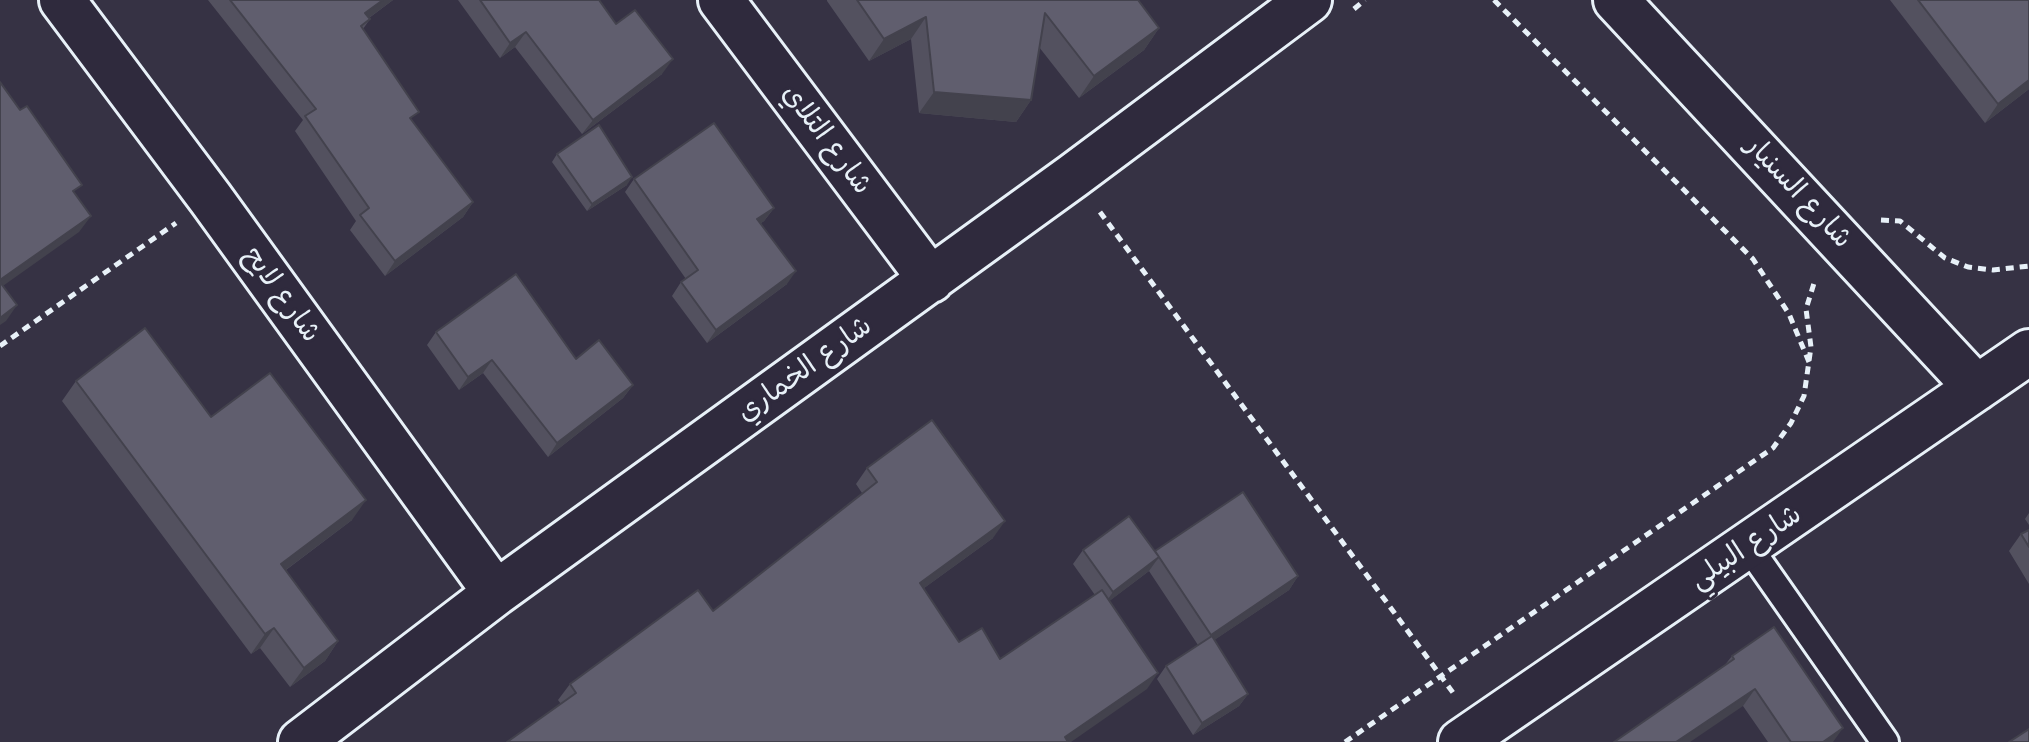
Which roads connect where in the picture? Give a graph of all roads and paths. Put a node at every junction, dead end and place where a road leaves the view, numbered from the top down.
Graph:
1 (62, 0) edge
2 (721, 0) edge
3 (1309, 0) edge
4 (1494, 0) edge
5 (1616, 0) edge
6 (1073, 176) junction
7 (211, 199) junction
8 (1848, 246) junction
9 (2029, 266) edge
10 (931, 280) junction
11 (0, 346) edge
12 (2029, 352) edge
13 (1810, 367) junction
14 (1977, 388) junction
15 (1748, 546) junction
16 (496, 593) junction
17 (1441, 675) junction
18 (1470, 736) edge
19 (301, 742) edge
20 (1345, 742) edge
21 (1885, 742) edge

1 - 7 street, شارع لايح
2 - 10 street, شارع التلاي
3 - 6 street, شارع الخماري
4 - 13 path
5 - 8 street, شارع السنيار
6 - 10 street, شارع الخماري
6 - 17 path
7 - 11 path
7 - 16 street, شارع لايح
8 - 9 path
8 - 13 path
8 - 14 street, شارع السنيار
10 - 16 street, شارع الخماري
12 - 14 street, شارع البيلي
13 - 17 path
14 - 15 street, شارع البيلي
15 - 18 street, شارع البيلي
15 - 21 lane
16 - 19 street, شارع الخماري
17 - 18 path
17 - 20 path

